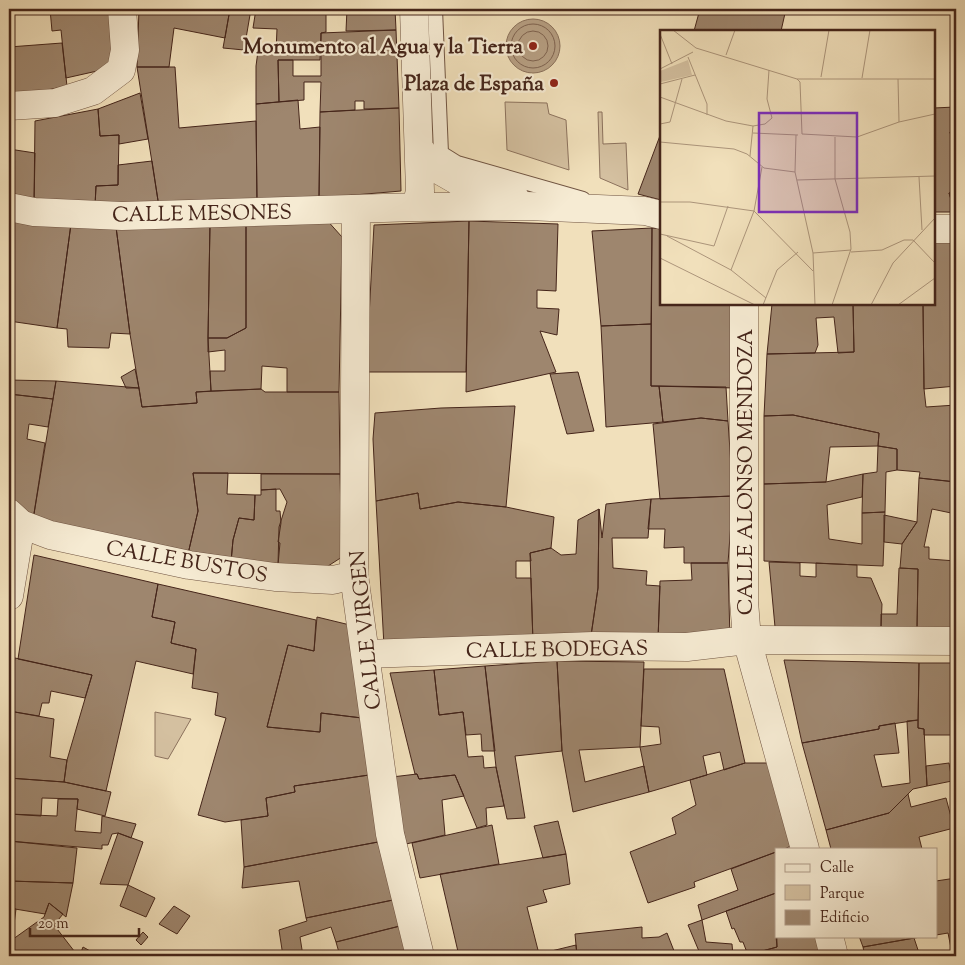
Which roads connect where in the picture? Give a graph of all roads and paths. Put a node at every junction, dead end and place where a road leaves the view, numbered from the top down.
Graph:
1 (122, 9) edge
2 (414, 9) edge
3 (436, 9) edge
4 (9, 106) edge
5 (420, 148) junction
6 (9, 207) edge
7 (406, 207) junction
8 (543, 207) junction
9 (356, 209) junction
10 (641, 212) edge
11 (935, 229) edge
12 (956, 229) edge
13 (744, 305) edge
14 (15, 518) edge
15 (354, 575) junction
16 (9, 596) edge
17 (747, 640) junction
18 (956, 641) edge
19 (366, 654) junction
20 (804, 848) edge
21 (830, 938) edge
22 (420, 956) edge
23 (834, 956) edge

1 - 4 street
2 - 5 street
3 - 10 lane
5 - 7 street
5 - 8 street
6 - 9 street, CALLE MESONES
7 - 8 street
7 - 9 street, CALLE MESONES
8 - 10 street
9 - 15 street, CALLE VIRGEN
11 - 12 street
13 - 17 street, CALLE ALONSO MENDOZA
14 - 15 street, CALLE BUSTOS
14 - 16 street
15 - 19 street, CALLE VIRGEN
17 - 18 street, CALLE BODEGAS
17 - 19 street, CALLE BODEGAS
17 - 20 street, CALLE ALONSO MENDOZA
19 - 22 street, CALLE VIRGEN
21 - 23 street

